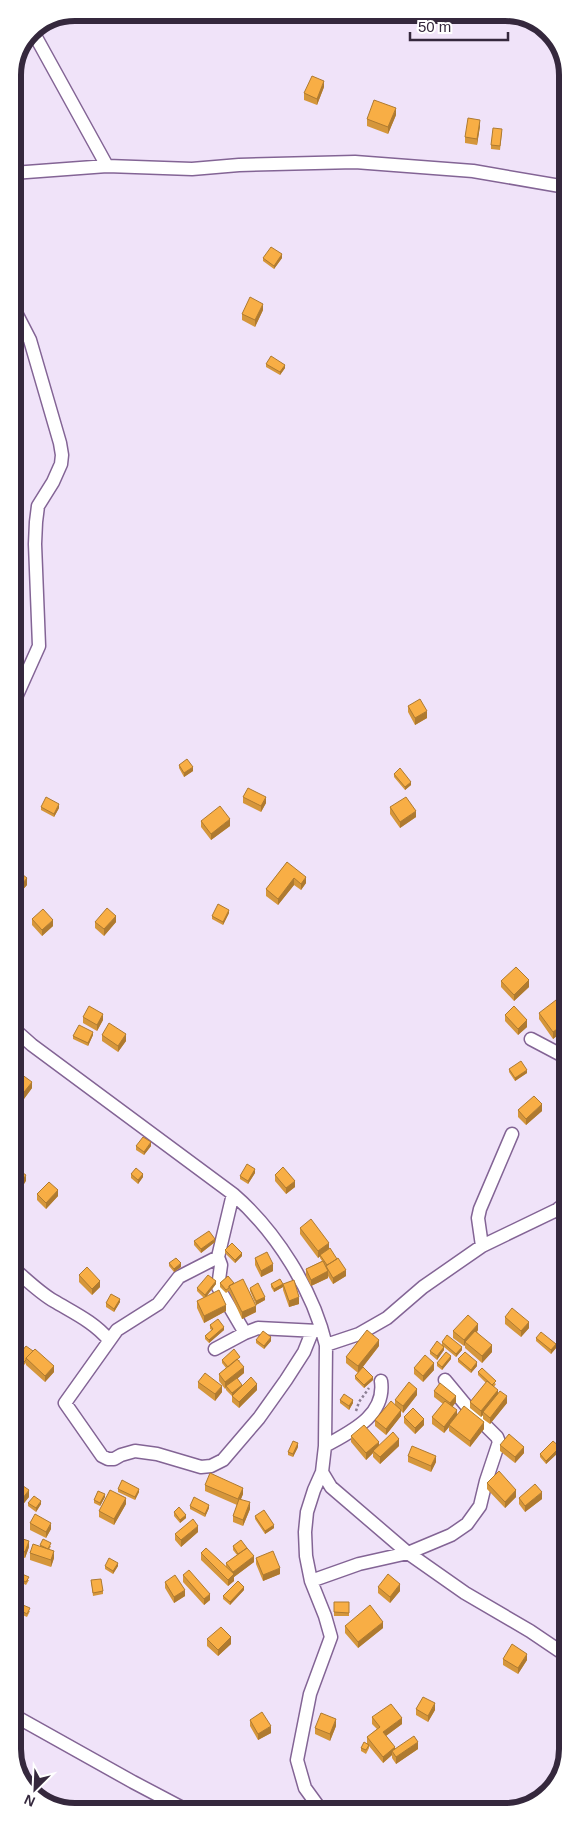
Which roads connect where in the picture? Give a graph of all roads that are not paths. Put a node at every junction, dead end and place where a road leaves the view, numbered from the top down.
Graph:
1 (36, 38) edge
2 (107, 166) junction
3 (21, 172) edge
4 (559, 185) edge
5 (21, 323) edge
6 (21, 687) edge
7 (21, 1034) edge
8 (531, 1039) dead end
9 (559, 1053) edge
10 (512, 1134) dead end
11 (233, 1194) junction
12 (559, 1209) edge
13 (482, 1246) junction
14 (218, 1257) junction
15 (21, 1275) edge
16 (317, 1331) junction
17 (245, 1333) junction
18 (109, 1340) junction
19 (326, 1345) junction
20 (215, 1349) dead end
21 (445, 1380) dead end
22 (381, 1381) dead end
23 (325, 1446) junction
24 (322, 1472) junction
25 (408, 1553) junction
26 (311, 1581) junction
27 (559, 1651) edge
28 (21, 1720) edge
29 (173, 1803) edge
30 (316, 1803) edge

1 - 2 street
2 - 3 street
2 - 4 street
5 - 6 street
7 - 11 street
8 - 9 street
10 - 13 street
11 - 14 street
11 - 16 street
12 - 13 street
13 - 19 street
14 - 17 street
14 - 18 street
15 - 18 street
16 - 17 street
16 - 18 street
16 - 19 street
17 - 20 street
19 - 23 street
21 - 25 street
22 - 23 street
23 - 24 street
24 - 25 street
24 - 26 street
25 - 26 street
25 - 27 street
26 - 30 street
28 - 29 street

